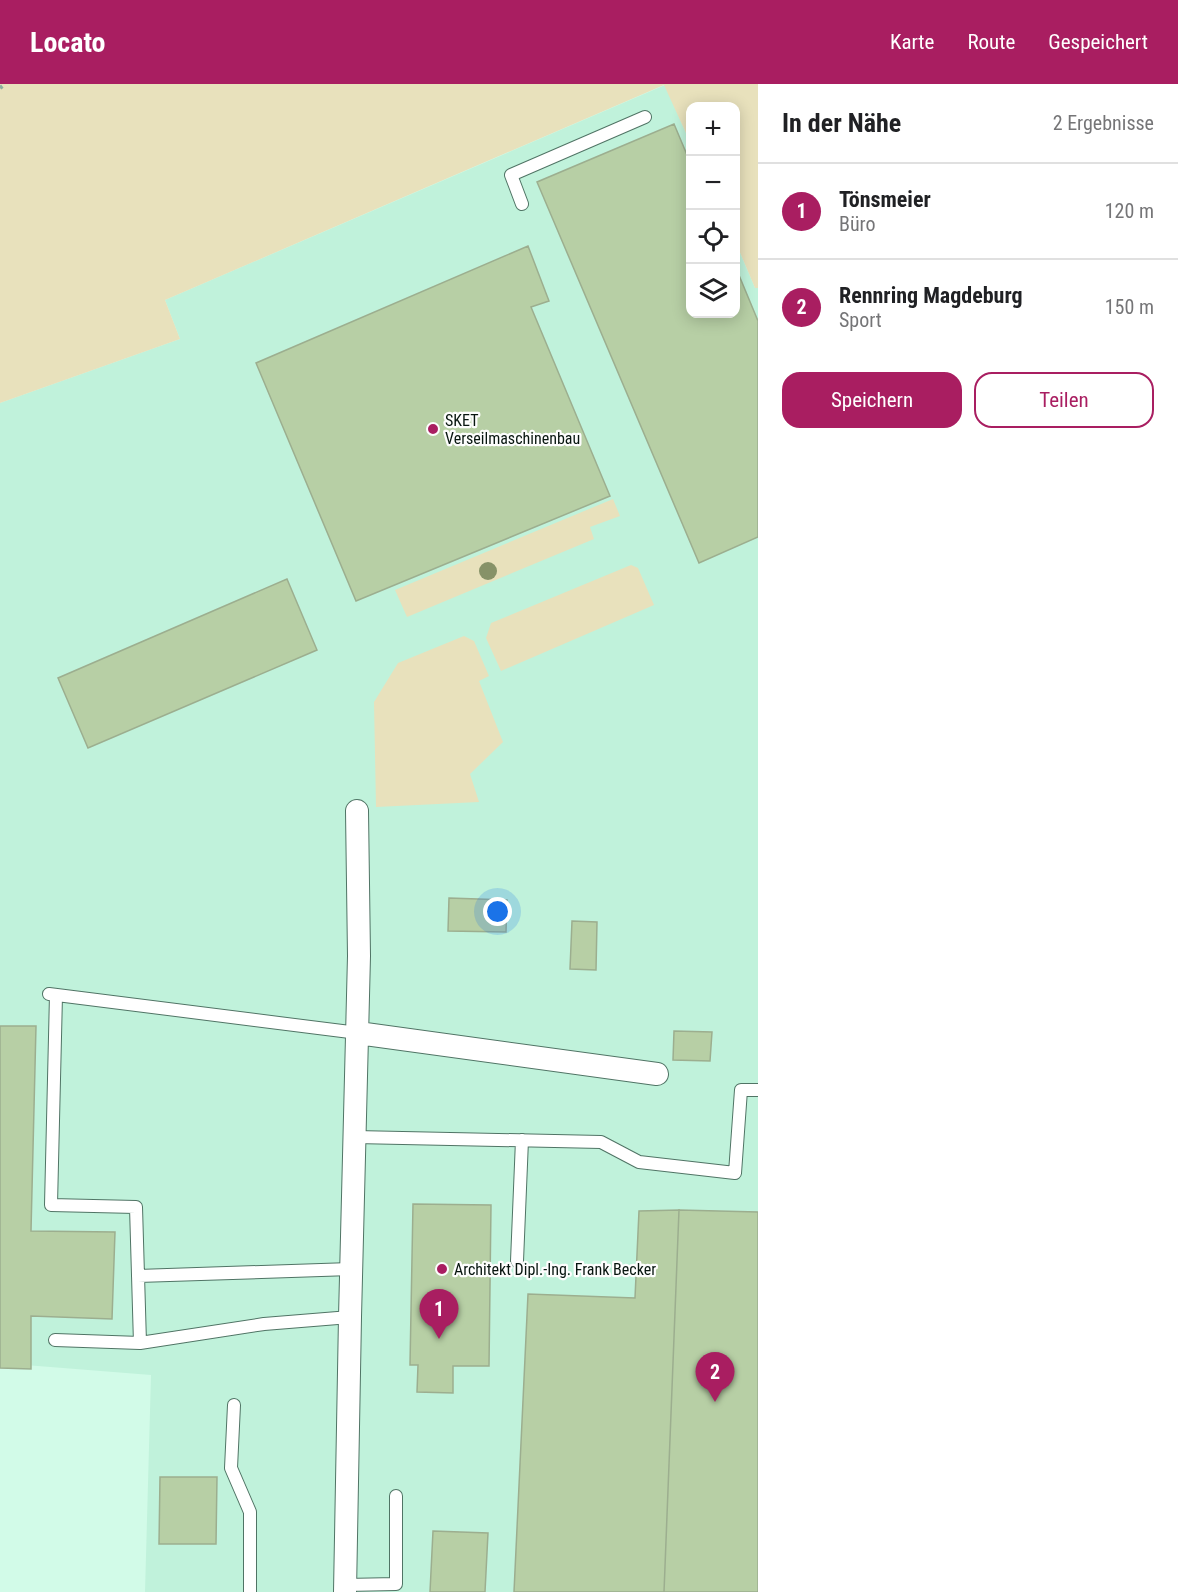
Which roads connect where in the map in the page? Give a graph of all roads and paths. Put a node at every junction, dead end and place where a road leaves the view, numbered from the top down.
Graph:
1 (5, 84) edge
2 (0, 88) edge
3 (645, 117) dead end
4 (522, 204) dead end
5 (357, 811) dead end
6 (358, 1033) junction
7 (657, 1074) dead end
8 (758, 1090) edge
9 (355, 1137) junction
10 (522, 1140) junction
11 (517, 1261) dead end
12 (351, 1269) junction
13 (138, 1276) junction
14 (350, 1317) junction
15 (55, 1340) dead end
16 (140, 1343) junction
17 (234, 1405) dead end
18 (396, 1496) dead end
19 (345, 1588) edge
20 (250, 1592) edge

1 - 2 path
3 - 4 lane
5 - 6 street
6 - 7 street
6 - 9 street
6 - 13 lane
8 - 10 lane
9 - 10 lane
9 - 12 street
10 - 11 lane
12 - 13 lane
12 - 14 street
13 - 16 lane
14 - 16 lane
14 - 19 street
15 - 16 lane
17 - 20 lane
18 - 19 lane

